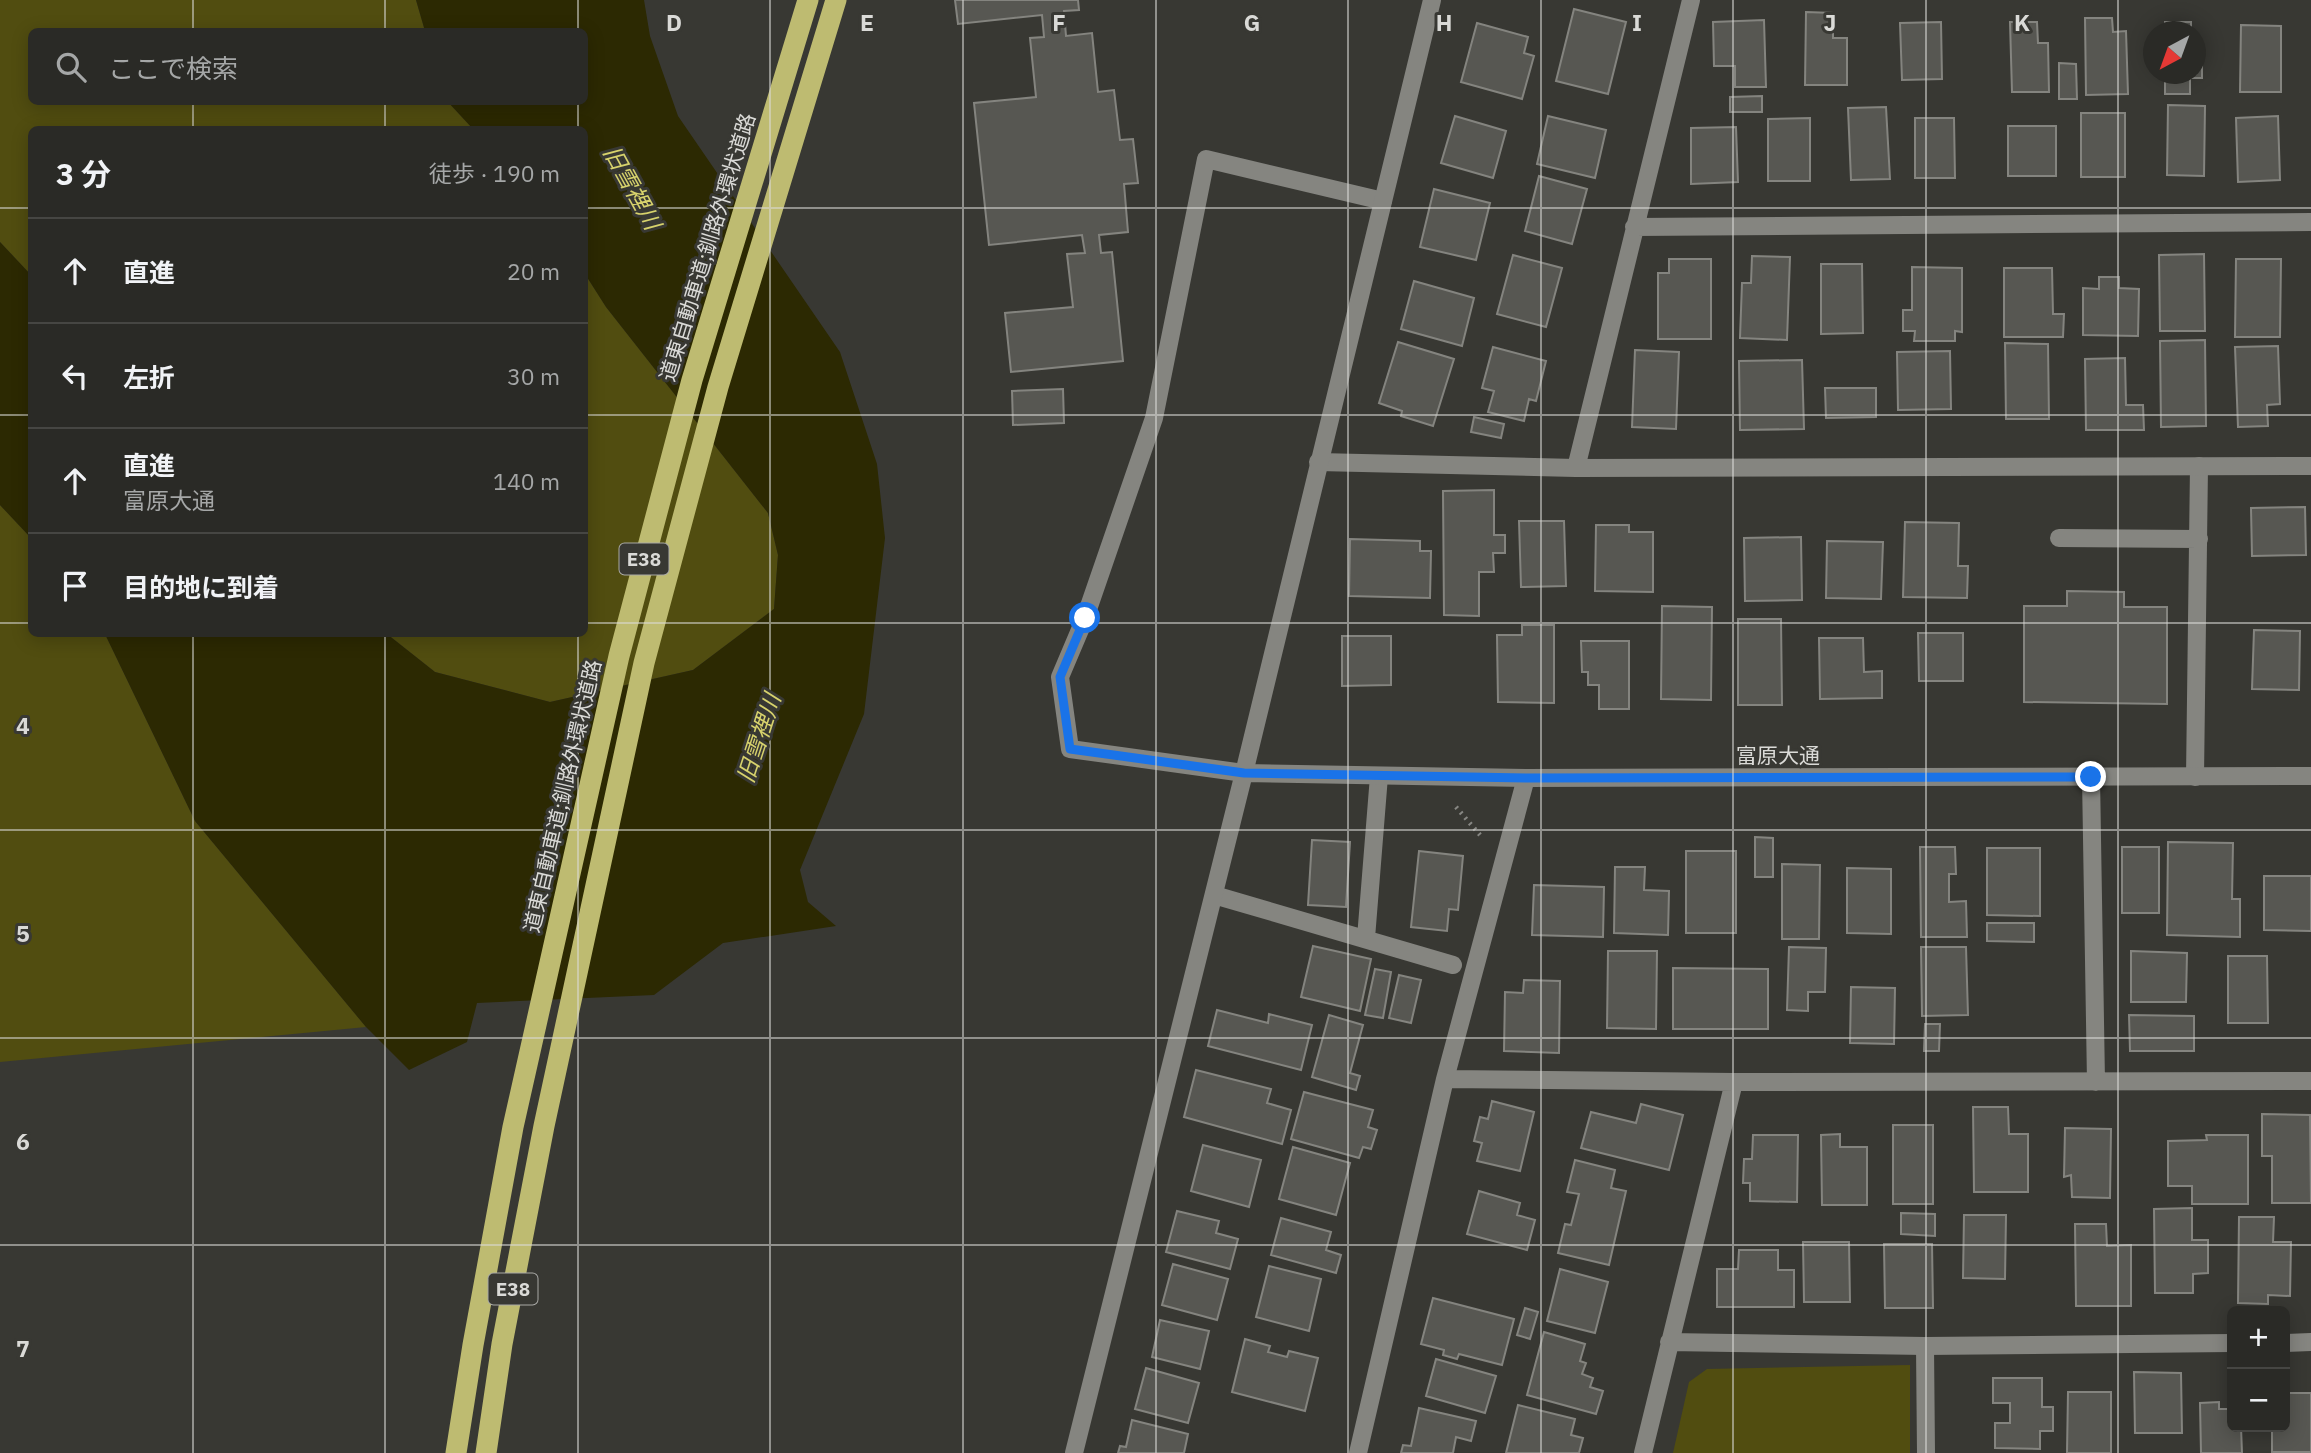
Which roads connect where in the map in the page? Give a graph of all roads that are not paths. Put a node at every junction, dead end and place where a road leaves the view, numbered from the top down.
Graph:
1 (808, 0) edge
2 (836, 0) edge
3 (1432, 0) edge
4 (1691, 0) edge
5 (1383, 201) junction
6 (2311, 222) edge
7 (1634, 228) junction
8 (1318, 462) junction
9 (2199, 466) junction
10 (2311, 466) edge
11 (1576, 468) junction
12 (2059, 538) dead end
13 (2199, 540) junction
14 (1244, 773) junction
15 (1379, 776) junction
16 (2311, 776) edge
17 (2091, 777) junction
18 (2195, 777) junction
19 (1526, 778) junction
20 (1214, 895) junction
21 (1366, 938) junction
22 (1453, 965) dead end
23 (1445, 1079) junction
24 (2311, 1081) edge
25 (1734, 1082) junction
26 (2096, 1082) junction
27 (1670, 1342) junction
28 (2311, 1342) edge
29 (2227, 1343) edge
30 (2290, 1343) edge
31 (1925, 1346) junction
32 (456, 1453) edge
33 (486, 1453) edge
34 (1074, 1453) edge
35 (1358, 1453) edge
36 (1643, 1453) edge
37 (1926, 1453) edge

1 - 32 highway, 道東自動車道;釧路外環状道路 / E38
2 - 33 highway, E38
3 - 5 street
4 - 7 street
5 - 8 street
5 - 14 street, 富原大通
6 - 7 street
7 - 11 street
8 - 11 street
8 - 14 street
9 - 10 street
9 - 11 street
9 - 13 street
12 - 13 street
13 - 18 street
14 - 15 street, 富原大通
14 - 20 street
15 - 19 street, 富原大通
15 - 21 street
16 - 18 street, 富原大通
17 - 18 street, 富原大通
17 - 19 street, 富原大通
17 - 26 street
19 - 23 street
20 - 21 street
20 - 34 street
21 - 22 street
23 - 25 street
23 - 35 street
24 - 26 street
25 - 26 street
25 - 27 street
27 - 31 street
27 - 36 street
28 - 30 street
29 - 31 street
31 - 37 street

